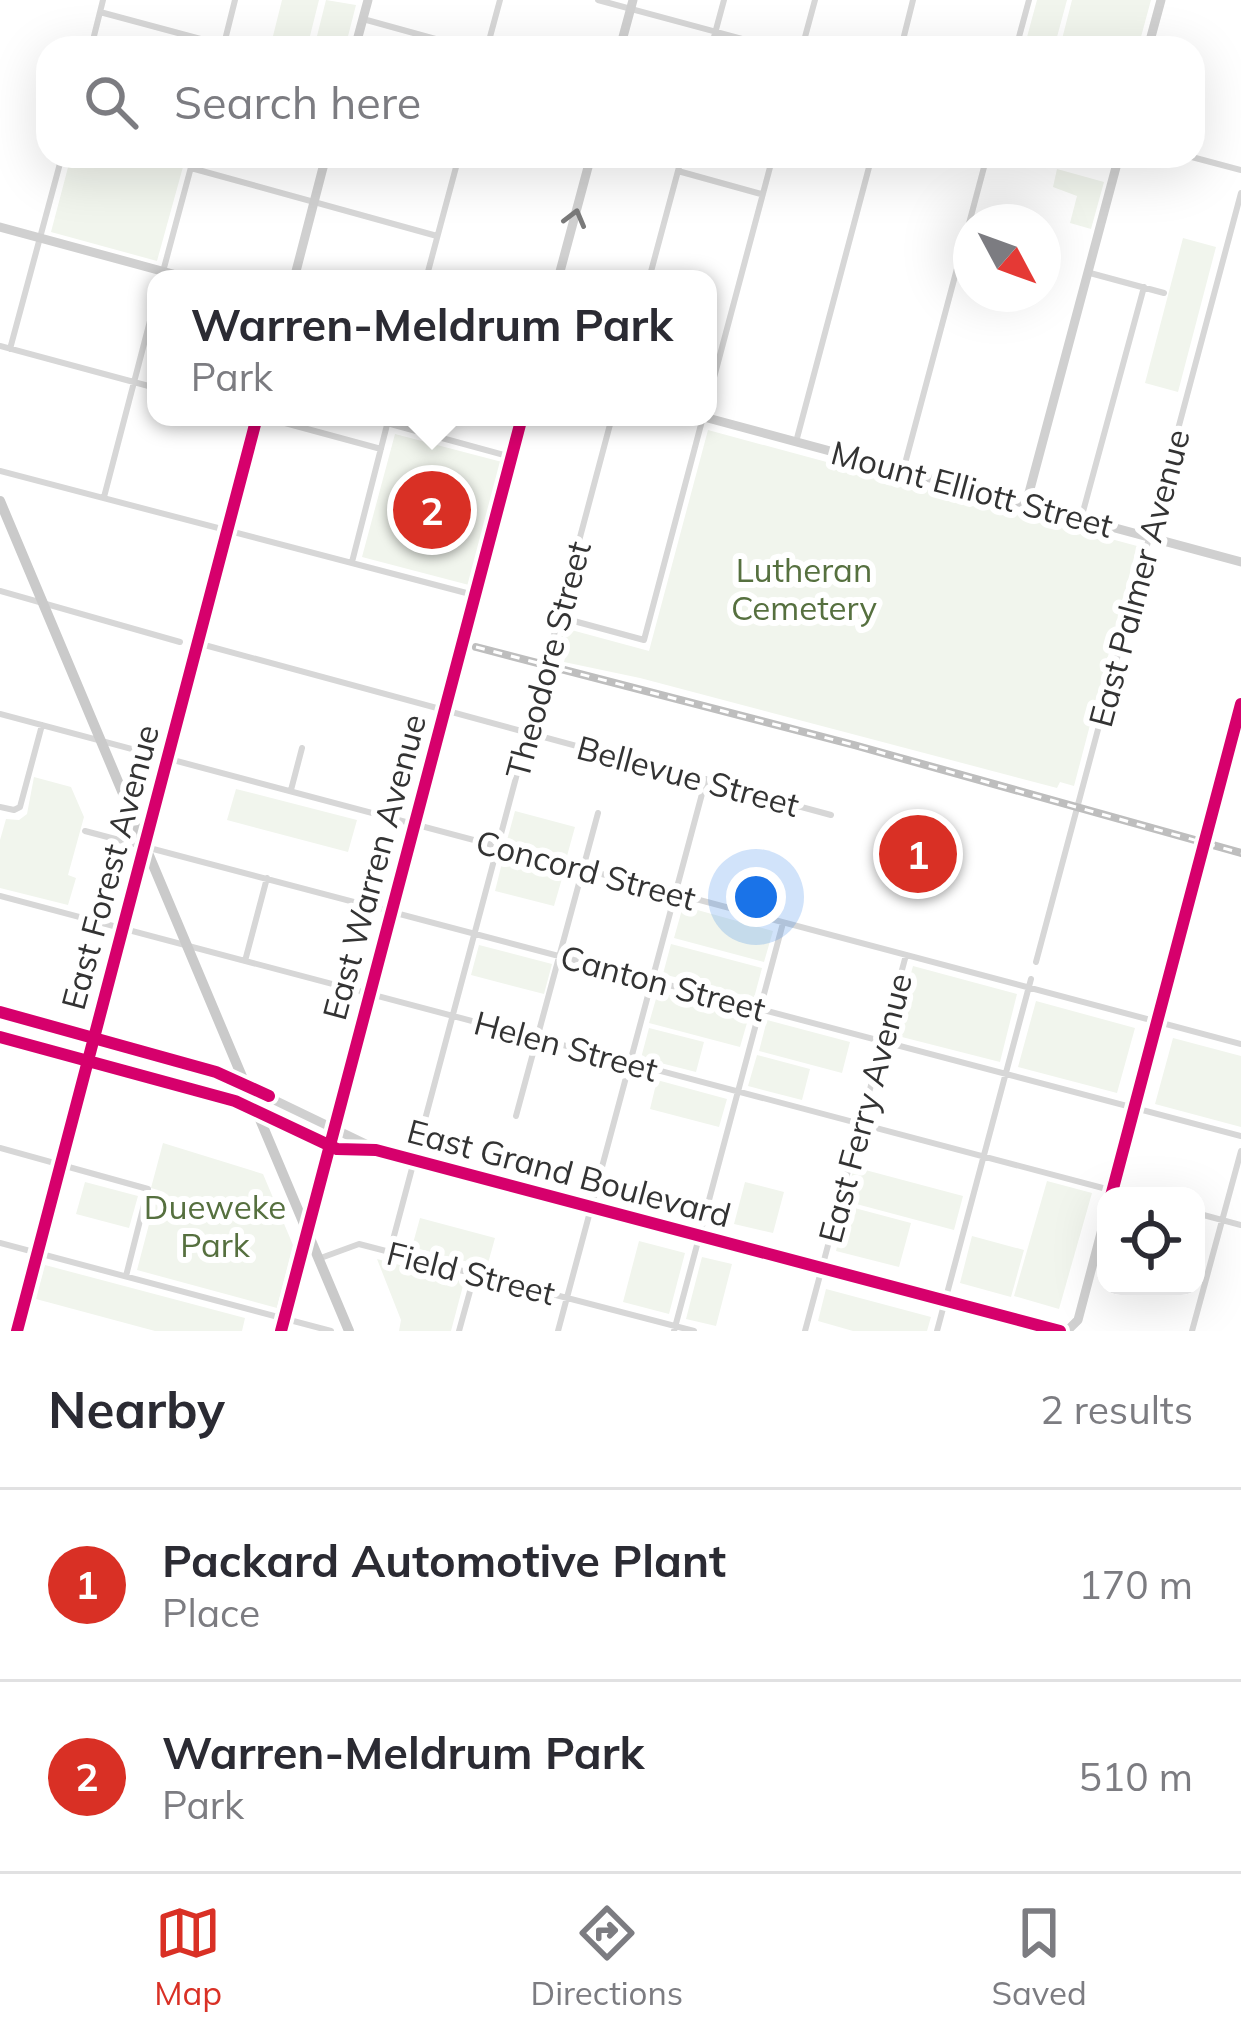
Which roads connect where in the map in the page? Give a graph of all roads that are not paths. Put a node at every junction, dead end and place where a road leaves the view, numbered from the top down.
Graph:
1 (103, 0) edge
2 (236, 0) edge
3 (368, 0) edge
4 (500, 0) edge
5 (598, 0) edge
6 (724, 0) edge
7 (814, 0) edge
8 (914, 0) edge
9 (1029, 0) edge
10 (1161, 0) edge
11 (631, 5) edge
12 (100, 12) junction
13 (363, 19) junction
14 (716, 32) junction
15 (94, 36) edge
16 (184, 36) edge
17 (226, 36) edge
18 (358, 36) edge
19 (425, 36) edge
20 (494, 36) edge
21 (623, 36) edge
22 (715, 36) edge
23 (731, 36) edge
24 (805, 36) edge
25 (904, 36) edge
26 (1019, 36) edge
27 (1151, 36) edge
28 (1205, 160) edge
29 (59, 168) edge
30 (191, 168) joint
31 (323, 168) edge
32 (456, 168) edge
33 (588, 168) edge
34 (679, 168) edge
35 (770, 168) edge
36 (869, 168) edge
37 (984, 168) edge
38 (1116, 168) edge
39 (1241, 170) edge
40 (678, 171) junction
41 (763, 194) junction
42 (1241, 194) edge
43 (314, 202) junction
44 (0, 227) edge
45 (437, 236) junction
46 (40, 238) junction
47 (147, 270) edge
48 (163, 270) edge
49 (296, 270) edge
50 (428, 270) edge
51 (560, 270) edge
52 (651, 270) edge
53 (1086, 272) junction
54 (1144, 287) junction
55 (1164, 293) dead end
56 (147, 332) edge
57 (0, 346) edge
58 (10, 349) junction
59 (717, 366) edge
60 (134, 382) junction
61 (147, 386) edge
62 (717, 421) edge
63 (257, 426) edge
64 (294, 426) edge
65 (387, 426) edge
66 (408, 426) edge
67 (520, 426) edge
68 (610, 426) edge
69 (702, 426) edge
70 (796, 442) junction
71 (381, 449) junction
72 (511, 457) junction
73 (0, 471) edge
74 (903, 471) junction
75 (104, 496) junction
76 (0, 501) edge
77 (1026, 504) junction
78 (1081, 519) junction
79 (227, 530) junction
80 (1150, 537) junction
81 (352, 562) junction
82 (1241, 562) edge
83 (0, 591) edge
84 (474, 595) junction
85 (43, 603) junction
86 (559, 617) junction
87 (180, 641) dead end
88 (197, 643) junction
89 (1241, 704) edge
90 (444, 710) junction
91 (0, 714) edge
92 (42, 725) junction
93 (529, 732) junction
94 (101, 740) junction
95 (302, 748) dead end
96 (167, 758) junction
97 (706, 779) junction
98 (290, 791) junction
99 (0, 807) edge
100 (598, 813) dead end
101 (832, 815) dead end
102 (413, 825) junction
103 (86, 831) dead end
104 (144, 845) junction
105 (498, 847) junction
106 (583, 869) junction
107 (267, 878) junction
108 (676, 893) junction
109 (0, 896) edge
110 (391, 910) junction
111 (784, 922) junction
112 (122, 928) junction
113 (476, 933) junction
114 (188, 946) junction
115 (906, 955) junction
116 (561, 956) junction
117 (245, 961) junction
118 (1036, 962) dead end
119 (653, 980) junction
120 (1030, 983) junction
121 (368, 994) junction
122 (760, 1009) junction
123 (0, 1012) edge
124 (453, 1016) junction
125 (1157, 1023) junction
126 (59, 1028) junction
127 (0, 1037) edge
128 (93, 1037) junction
129 (538, 1038) junction
130 (884, 1040) junction
131 (1241, 1044) edge
132 (51, 1051) junction
133 (176, 1059) junction
134 (88, 1060) junction
135 (630, 1063) junction
136 (217, 1072) junction
137 (1006, 1073) junction
138 (166, 1081) junction
139 (245, 1084) junction
140 (739, 1091) junction
141 (207, 1093) junction
142 (1134, 1107) junction
143 (256, 1112) junction
144 (310, 1114) junction
145 (516, 1116) dead end
146 (861, 1124) junction
147 (333, 1125) junction
148 (302, 1134) junction
149 (1241, 1136) edge
150 (329, 1145) junction
151 (0, 1148) edge
152 (376, 1150) junction
153 (1241, 1151) edge
154 (984, 1156) junction
155 (414, 1160) junction
156 (61, 1164) junction
157 (1114, 1187) edge
158 (1097, 1189) edge
159 (591, 1206) junction
160 (1205, 1215) edge
161 (1222, 1220) junction
162 (1241, 1225) edge
163 (306, 1228) junction
164 (699, 1235) junction
165 (0, 1243) edge
166 (1097, 1248) edge
167 (390, 1251) junction
168 (37, 1253) junction
169 (318, 1258) junction
170 (822, 1267) junction
171 (475, 1274) junction
172 (126, 1276) junction
173 (567, 1298) junction
174 (945, 1300) junction
175 (284, 1318) junction
176 (674, 1329) edge
177 (16, 1331) edge
178 (281, 1331) edge
179 (331, 1331) edge
180 (349, 1331) edge
181 (459, 1331) edge
182 (558, 1331) edge
183 (694, 1331) edge
184 (806, 1331) edge
185 (937, 1331) edge
186 (1067, 1331) edge
187 (1192, 1331) edge

1 - 12 street
2 - 17 street
3 - 13 main road
4 - 20 street
5 - 11 street
6 - 14 street
7 - 24 street
8 - 25 street
9 - 26 street
10 - 27 main road
11 - 14 street
11 - 21 main road
12 - 15 street
12 - 16 street
13 - 18 main road
13 - 19 street
14 - 22 street
14 - 23 street
28 - 39 street
29 - 46 street
30 - 43 street
30 - 48 street
31 - 43 main road
32 - 45 street
51 -> 33 main road
34 - 40 street
35 - 41 street
36 - 70 street
37 - 74 street
38 - 53 main road
40 - 41 street
40 - 52 street
41 - 59 street
42 - 80 street, East Palmer Avenue
43 - 45 street
43 - 49 main road
44 - 46 main road
45 - 50 street
46 - 47 main road
46 - 58 street
53 - 54 street
53 - 77 main road
54 - 55 street
54 - 78 street
56 - 60 street
57 - 58 street
58 - 60 street
60 - 61 street
60 - 75 street
62 - 70 main road, Mount Elliott Street
63 - 79 main road, East Forest Avenue
64 - 71 street
65 - 71 street
66 - 72 street
67 - 72 main road, East Warren Avenue
68 - 86 street, Theodore Street
69 - 86 street
70 - 74 main road, Mount Elliott Street
71 - 81 street
72 - 84 main road, East Warren Avenue
73 - 75 street
74 - 77 main road, Mount Elliott Street
75 - 79 street
76 - 85 main road
77 - 78 main road, Mount Elliott Street
78 - 80 main road, Mount Elliott Street
79 - 81 street
79 - 88 main road, East Forest Avenue
80 - 82 main road, Mount Elliott Street
80 - 118 street, East Palmer Avenue
81 - 84 street
83 - 85 street
84 - 90 main road, East Warren Avenue
85 - 87 street
85 - 94 main road
86 - 93 street, Theodore Street
88 - 90 street, Bellevue Street
88 - 96 main road, East Forest Avenue
89 - 125 main road
90 - 93 street, Bellevue Street
90 - 102 main road, East Warren Avenue
91 - 92 street, Concord Street
92 - 94 street, Concord Street
92 - 99 street
93 - 97 street, Bellevue Street
93 - 105 street, Theodore Street
94 - 96 street, Concord Street
94 - 104 main road
95 - 98 street
96 - 98 street, Concord Street
96 - 104 main road, East Forest Avenue
97 - 101 street, Bellevue Street
97 - 108 street
98 - 102 street, Concord Street
100 - 106 street
102 - 105 street, Concord Street
102 - 110 main road, East Warren Avenue
103 - 104 street, Canton Street
104 - 107 street, Canton Street
104 - 112 main road, East Forest Avenue
104 - 114 main road
105 - 106 street, Concord Street
105 - 113 street, Theodore Street
106 - 108 street, Concord Street
106 - 116 street
107 - 110 street, Canton Street
107 - 117 street
108 - 111 street, Concord Street
108 - 119 street
109 - 112 street, Helen Street
110 - 113 street, Canton Street
110 - 121 main road, East Warren Avenue
111 - 115 street, Concord Street
111 - 122 street
112 - 114 street, Helen Street
112 - 128 main road, East Forest Avenue
113 - 116 street, Canton Street
113 - 124 street, Theodore Street
114 - 117 street, Helen Street
114 - 139 main road
115 - 120 street, Concord Street
115 - 130 street, East Ferry Avenue
116 - 119 street, Canton Street
116 - 129 street
117 - 121 street, Helen Street
119 - 122 street, Canton Street
119 - 135 street
120 - 125 street, Concord Street
120 - 137 street
121 - 124 street, Helen Street
121 - 147 main road, East Warren Avenue
122 - 130 street, Canton Street
122 - 140 street
123 - 126 main road, East Grand Boulevard
124 - 129 street, Helen Street
124 - 155 street, Theodore Street
125 - 131 street, Concord Street
125 - 142 main road
126 - 128 main road, East Grand Boulevard
126 - 132 main road
127 - 132 main road, East Grand Boulevard
128 - 133 main road, East Grand Boulevard
128 - 134 main road, East Forest Avenue
129 - 135 street, Helen Street
129 - 145 street
130 - 137 street, Canton Street
130 - 146 street, East Ferry Avenue
132 - 134 main road, East Grand Boulevard
133 - 136 main road, East Grand Boulevard
133 - 138 main road
134 - 138 main road, East Grand Boulevard
134 - 156 main road, East Forest Avenue
135 - 140 street, Helen Street
135 - 159 street
136 - 139 main road, East Grand Boulevard
136 - 141 main road
137 - 142 street, Canton Street
137 - 154 street
138 - 141 main road, East Grand Boulevard
139 - 143 main road
139 - 144 main road, East Grand Boulevard
140 - 146 street, Helen Street
140 - 164 street
141 - 143 main road, East Grand Boulevard
142 - 149 street, Canton Street
142 - 157 main road
143 - 148 main road, East Grand Boulevard
143 - 163 main road
144 - 147 main road, East Grand Boulevard
144 - 148 main road
146 - 154 street, Helen Street
146 - 170 street, East Ferry Avenue
147 - 150 main road, East Warren Avenue
147 - 152 main road, East Grand Boulevard
148 - 150 main road, East Grand Boulevard
150 - 152 main road, East Grand Boulevard
150 - 163 main road, East Warren Avenue
151 - 156 street
152 - 155 main road, East Grand Boulevard
153 - 161 street
154 - 158 street, Helen Street
154 - 174 street
155 - 159 main road, East Grand Boulevard
155 - 167 street, Theodore Street
156 - 168 main road, East Forest Avenue
156 - 172 street
159 - 164 main road, East Grand Boulevard
159 - 173 street
160 - 161 street
161 - 162 street
161 - 187 street
163 - 169 main road
163 - 175 main road, East Warren Avenue
164 - 170 main road, East Grand Boulevard
164 - 176 street
165 - 168 street
166 - 186 main road, East Grand Boulevard
167 - 169 street, Field Street
167 - 171 street, Field Street
168 - 172 street
168 - 177 main road, East Forest Avenue
169 - 180 main road
170 - 174 main road, East Grand Boulevard
170 - 184 street, East Ferry Avenue
171 - 173 street, Field Street
171 - 181 street
172 - 175 street
173 - 176 street, Field Street
173 - 182 street
174 - 185 street
174 - 186 main road, East Grand Boulevard
175 - 178 main road, East Warren Avenue
175 - 179 street
176 - 183 street, Field Street

